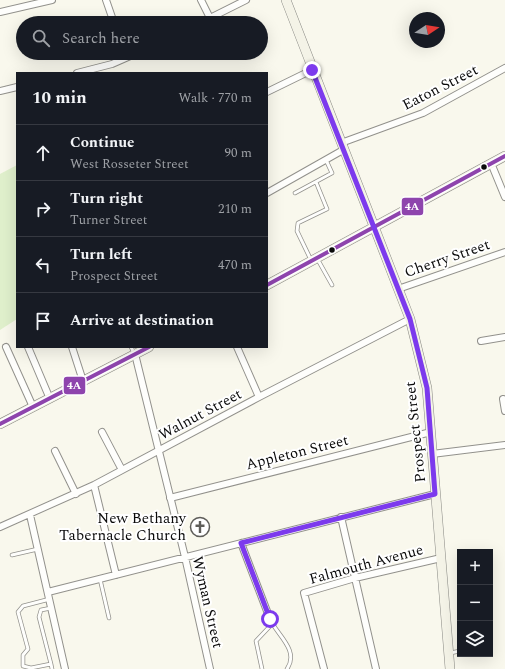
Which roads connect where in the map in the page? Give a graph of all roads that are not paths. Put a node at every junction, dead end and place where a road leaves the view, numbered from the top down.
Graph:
1 (52, 0) edge
2 (106, 0) edge
3 (201, 0) edge
4 (246, 0) edge
5 (286, 0) edge
6 (0, 12) edge
7 (112, 16) edge
8 (209, 16) edge
9 (214, 16) edge
10 (118, 60) edge
11 (505, 68) edge
12 (312, 70) junction
13 (98, 71) edge
14 (88, 72) edge
15 (16, 87) edge
16 (0, 91) edge
17 (268, 92) edge
18 (342, 146) junction
19 (505, 156) edge
20 (326, 160) junction
21 (491, 164) junction
22 (316, 182) junction
23 (268, 192) edge
24 (295, 193) dead end
25 (505, 196) edge
26 (374, 228) junction
27 (505, 252) edge
28 (314, 260) junction
29 (268, 284) edge
30 (332, 285) dead end
31 (398, 289) junction
32 (410, 319) junction
33 (505, 337) edge
34 (481, 341) dead end
35 (6, 347) dead end
36 (28, 348) edge
37 (72, 348) edge
38 (145, 348) edge
39 (237, 348) edge
40 (133, 351) edge
41 (84, 381) junction
42 (259, 397) junction
43 (50, 399) junction
44 (503, 399) dead end
45 (33, 407) junction
46 (505, 411) edge
47 (0, 424) edge
48 (102, 432) dead end
49 (431, 432) junction
50 (505, 445) edge
51 (55, 451) dead end
52 (158, 451) junction
53 (432, 454) junction
54 (122, 470) junction
55 (94, 485) junction
56 (76, 494) junction
57 (435, 494) junction
58 (170, 498) junction
59 (30, 515) junction
60 (341, 518) junction
61 (0, 527) edge
62 (241, 543) junction
63 (38, 549) junction
64 (12, 555) dead end
65 (185, 557) junction
66 (441, 558) junction
67 (116, 575) junction
68 (100, 578) junction
69 (355, 578) junction
70 (48, 592) junction
71 (50, 599) junction
72 (51, 608) junction
73 (109, 618) dead end
74 (271, 622) junction
75 (457, 652) edge
76 (448, 654) junction
77 (51, 664) junction
78 (52, 669) edge
79 (65, 669) edge
80 (210, 669) edge
81 (262, 669) edge
82 (287, 669) edge
83 (324, 669) edge
84 (376, 669) edge
85 (450, 669) edge

1 - 6 street
2 - 7 street
3 - 8 street
4 - 9 street
5 - 12 street, Prospect Street
10 - 13 street
11 - 18 street, Eaton Street
12 - 17 street
12 - 18 street, Prospect Street
13 - 14 street
15 - 16 street
18 - 20 street, Eaton Street
18 - 26 street, Prospect Street
19 - 21 street
20 - 22 lane
20 - 23 street, Eaton Street
21 - 25 street
21 - 26 street
22 - 24 lane
22 - 28 lane
26 - 28 street
26 - 31 street, Prospect Street
27 - 31 street, Cherry Street
28 - 29 street
28 - 30 lane
31 - 32 street, Prospect Street
32 - 42 street, Walnut Street
32 - 49 street, Prospect Street
33 - 34 street
35 - 45 street
36 - 43 street
37 - 41 street
38 - 40 street
39 - 42 street
40 - 41 street
40 - 52 street, Wyman Street
41 - 43 street
42 - 52 street, Walnut Street
43 - 45 street
44 - 46 street
45 - 47 street
48 - 54 street
49 - 53 street, Prospect Street
49 - 58 street, Appleton Street
50 - 53 street
51 - 56 street
52 - 54 street, Walnut Street
52 - 58 street, Wyman Street
53 - 57 street, Prospect Street
54 - 55 street, Walnut Street
55 - 56 street, Walnut Street
55 - 67 street
56 - 59 street, Walnut Street
57 - 60 street
57 - 66 street, Prospect Street
58 - 65 street, Wyman Street
59 - 61 street, Walnut Street
59 - 63 street
60 - 62 street
60 - 69 street
62 - 65 street
62 - 74 street
63 - 64 lane
63 - 70 street
65 - 67 street
65 - 80 street, Wyman Street
66 - 69 street, Falmouth Avenue
66 - 76 street, Prospect Street
67 - 68 street
68 - 70 street
68 - 73 lane
69 - 83 street, Falmouth Avenue
69 - 84 street
70 - 71 street
71 - 72 street
71 - 77 lane
72 - 77 lane
72 - 79 street
74 - 81 lane
74 - 82 lane
75 - 76 lane
76 - 85 street, Prospect Street
77 - 78 lane

